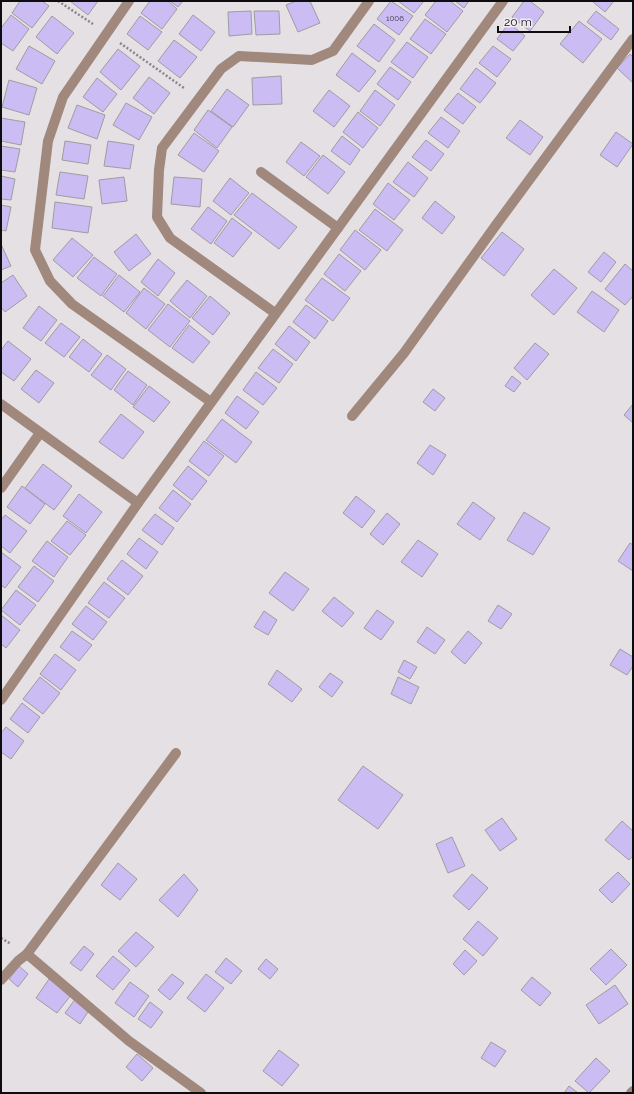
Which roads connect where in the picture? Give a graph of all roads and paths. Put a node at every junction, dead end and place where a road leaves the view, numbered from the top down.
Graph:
1 (58, 1) edge
2 (129, 1) edge
3 (369, 1) edge
4 (503, 1) edge
5 (107, 34) junction
6 (633, 39) edge
7 (199, 99) junction
8 (260, 172) dead end
9 (338, 228) junction
10 (275, 314) junction
11 (211, 402) junction
12 (1, 404) edge
13 (352, 416) dead end
14 (40, 433) junction
15 (1, 488) edge
16 (138, 502) junction
17 (1, 700) edge
18 (176, 753) dead end
19 (27, 954) junction
20 (1, 980) edge
21 (201, 1093) edge

1 - 5 path
2 - 5 street
3 - 7 street
4 - 9 street
5 - 7 path
5 - 11 street
6 - 13 street
7 - 10 street
8 - 9 street
9 - 10 street
10 - 11 street
11 - 16 street
12 - 14 street
14 - 15 street
14 - 16 street
16 - 17 street
18 - 19 street
19 - 20 street
19 - 21 street

